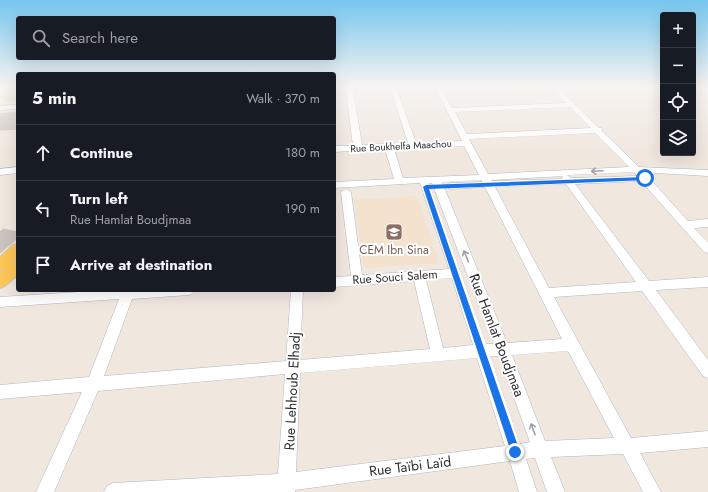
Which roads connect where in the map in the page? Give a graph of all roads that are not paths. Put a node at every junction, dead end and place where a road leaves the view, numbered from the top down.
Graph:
1 (350, 110) edge
2 (402, 110) edge
3 (451, 110) edge
4 (578, 110) edge
5 (599, 130) junction
6 (467, 140) junction
7 (413, 145) junction
8 (390, 147) junction
9 (358, 148) junction
10 (336, 149) edge
11 (636, 169) junction
12 (16, 170) edge
13 (0, 172) edge
14 (708, 173) edge
15 (648, 175) junction
16 (566, 177) junction
17 (399, 181) junction
18 (488, 181) junction
19 (431, 183) junction
20 (336, 185) edge
21 (336, 192) edge
22 (346, 192) junction
23 (708, 223) edge
24 (685, 225) junction
25 (708, 249) edge
26 (16, 252) edge
27 (8, 263) edge
28 (456, 272) junction
29 (419, 276) junction
30 (357, 280) junction
31 (0, 282) edge
32 (336, 282) edge
33 (708, 282) edge
34 (645, 287) junction
35 (128, 292) edge
36 (297, 292) edge
37 (545, 293) junction
38 (41, 294) edge
39 (0, 302) edge
40 (572, 345) junction
41 (503, 349) junction
42 (481, 351) junction
43 (438, 354) junction
44 (293, 367) junction
45 (708, 371) edge
46 (93, 385) junction
47 (0, 392) edge
48 (708, 439) edge
49 (628, 446) junction
50 (541, 449) junction
51 (515, 452) junction
52 (287, 487) edge
53 (44, 492) edge
54 (112, 492) edge
55 (528, 492) edge
56 (556, 492) edge
57 (652, 492) edge

1 - 9 street
2 - 7 street
3 - 6 street
4 - 5 street
5 - 6 street, Rue Boukhelfa Maachou
5 - 11 street
6 - 7 street, Rue Boukhelfa Maachou
6 - 18 street
7 - 8 street, Rue Boukhelfa Maachou
8 - 9 street, Rue Boukhelfa Maachou
8 - 17 street
9 - 10 street, Rue Boukhelfa Maachou
11 - 15 street
11 -> 16 street
12 - 13 street
14 - 15 street
15 - 16 street
15 - 24 street
16 - 18 street
16 - 34 street
17 - 19 street
17 - 20 street
18 - 19 street
18 - 37 street
19 - 22 street
19 - 28 street, Rue Hamlat Boudjmaa
41 -> 19 street, Rue Hamlat Boudjmaa
21 - 22 street
22 - 30 street
23 - 24 street
24 - 25 street
26 - 27 main road
27 - 31 main road
28 - 29 street, Rue Souci Salem
28 - 42 street, Rue Hamlat Boudjmaa
29 - 30 street, Rue Souci Salem
29 - 43 street
30 - 32 street, Rue Souci Salem
33 - 34 street
34 - 37 street
34 - 45 street
35 - 38 street
35 - 46 street
36 - 44 street, Rue Lehhoub Elhadj
37 - 40 street
38 - 39 street
40 - 41 street
40 - 49 street
41 - 42 street
50 -> 41 street, Rue Hamlat Boudjmaa
42 - 43 street
42 - 51 street, Rue Hamlat Boudjmaa
43 - 44 street
44 - 46 street
44 - 52 street, Rue Lehhoub Elhadj
46 - 47 street
46 - 53 street
48 - 49 street, Rue Taïbi Laïd
49 - 50 street, Rue Taïbi Laïd
49 - 57 street
50 - 51 street, Rue Taïbi Laïd
50 - 56 street, Rue Hamlat Boudjmaa
51 - 52 street, Rue Taïbi Laïd
51 - 55 street, Rue Hamlat Boudjmaa
52 - 54 street, Rue Taïbi Laïd

